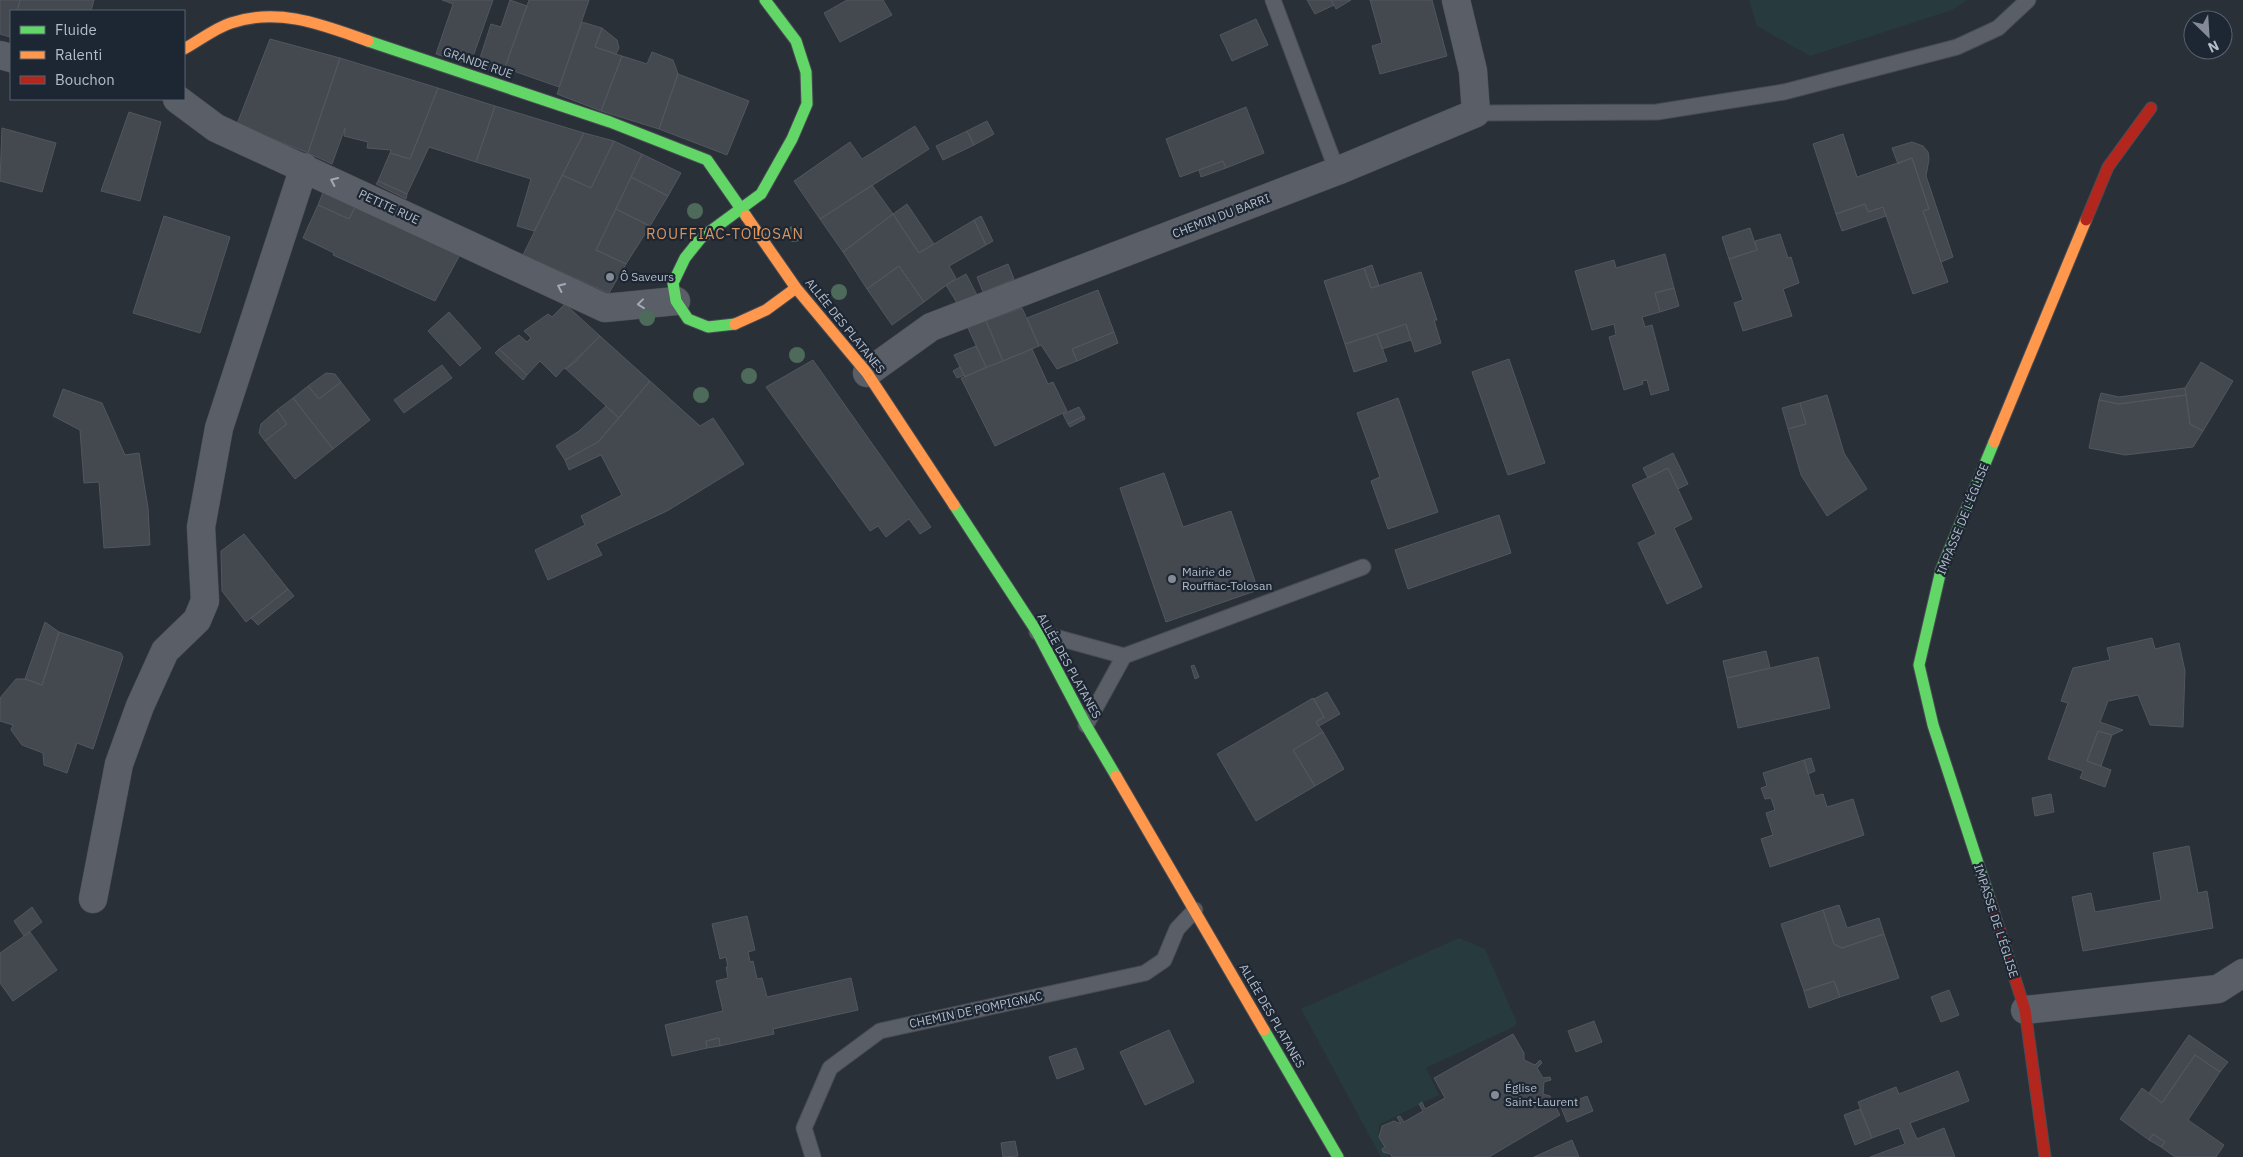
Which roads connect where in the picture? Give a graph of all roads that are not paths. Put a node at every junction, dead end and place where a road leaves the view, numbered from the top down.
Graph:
1 (765, 0) edge
2 (1273, 0) edge
3 (1456, 0) edge
4 (2028, 0) edge
5 (185, 48) edge
6 (178, 100) edge
7 (2151, 108) dead end
8 (1476, 113) junction
9 (304, 167) junction
10 (1337, 171) junction
11 (741, 210) junction
12 (796, 288) junction
13 (676, 301) junction
14 (867, 373) junction
15 (1363, 567) dead end
16 (1037, 632) junction
17 (1124, 656) junction
18 (1086, 725) junction
19 (93, 899) dead end
20 (1195, 910) junction
21 (2243, 973) edge
22 (2025, 1010) junction
23 (814, 1157) edge
24 (1338, 1157) edge
25 (2044, 1157) edge

1 - 11 street
2 - 10 lane
3 - 8 street
4 - 8 lane
5 - 11 street, GRANDE RUE
6 - 9 street, PETITE RUE
7 - 22 street, IMPASSE DE L'ÉGLISE
8 - 10 street, CHEMIN DU BARRI
13 -> 9 street, PETITE RUE
9 - 19 street
10 - 14 street, CHEMIN DU BARRI
11 - 12 street, ALLÉE DES PLATANES
11 - 13 street
12 - 13 street
12 - 14 street, ALLÉE DES PLATANES
14 - 16 street, ALLÉE DES PLATANES
15 - 17 lane
16 - 17 lane
16 - 18 street, ALLÉE DES PLATANES
17 - 18 lane
18 - 20 street, ALLÉE DES PLATANES
20 - 23 lane, CHEMIN DE POMPIGNAC
20 - 24 street, ALLÉE DES PLATANES
21 - 22 street
22 - 25 street, IMPASSE DE L'ÉGLISE

